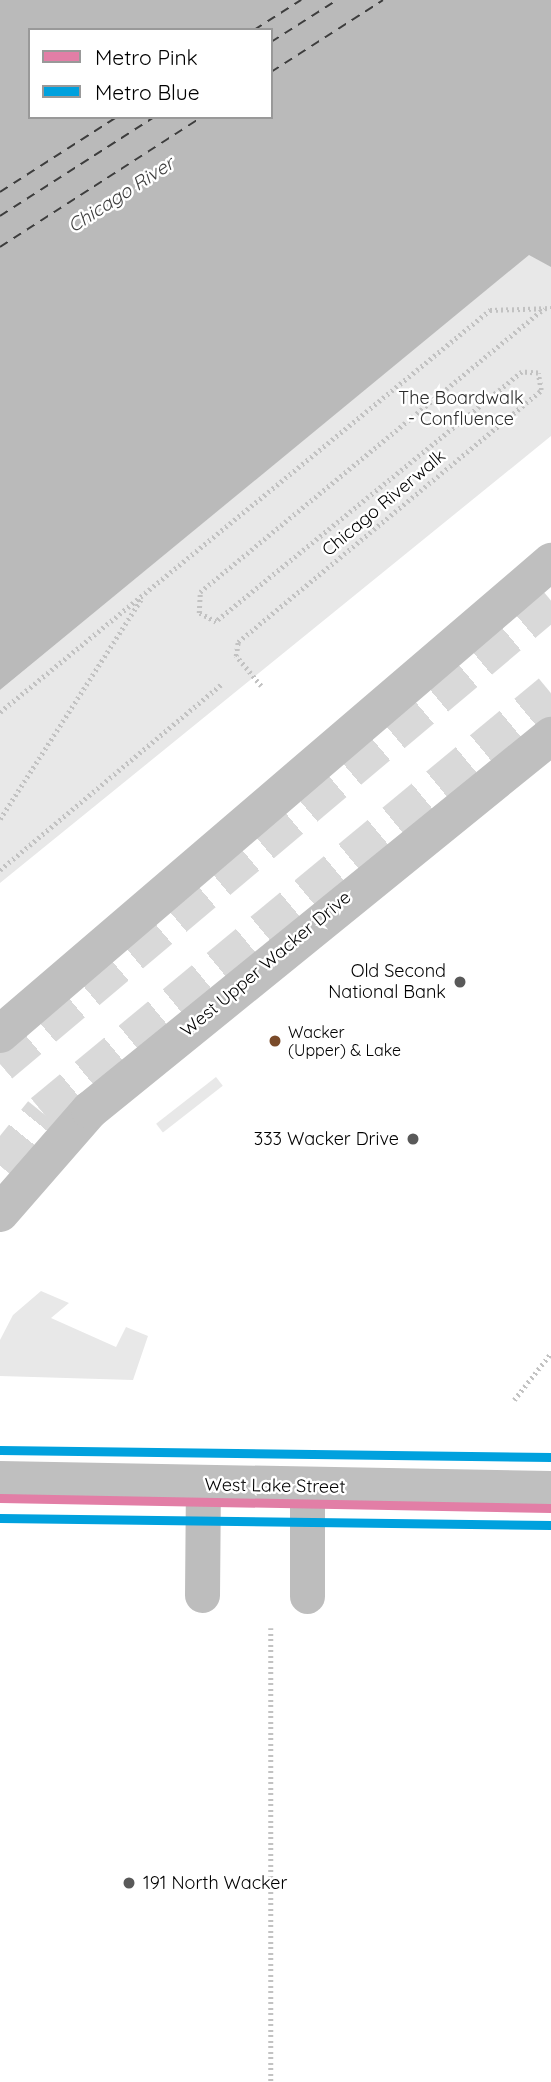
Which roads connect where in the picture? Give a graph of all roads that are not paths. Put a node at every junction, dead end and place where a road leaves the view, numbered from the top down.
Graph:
1 (551, 562) edge
2 (551, 736) edge
3 (0, 1034) edge
4 (0, 1213) edge
5 (0, 1480) edge
6 (203, 1485) junction
7 (307, 1487) junction
8 (551, 1490) edge
9 (202, 1595) dead end
10 (307, 1596) dead end

1 - 3 main road
2 - 4 main road, West Upper Wacker Drive
5 - 6 main road, West Lake Street
6 - 7 main road, West Lake Street
6 - 9 lane
7 - 8 main road, West Lake Street
7 - 10 lane

